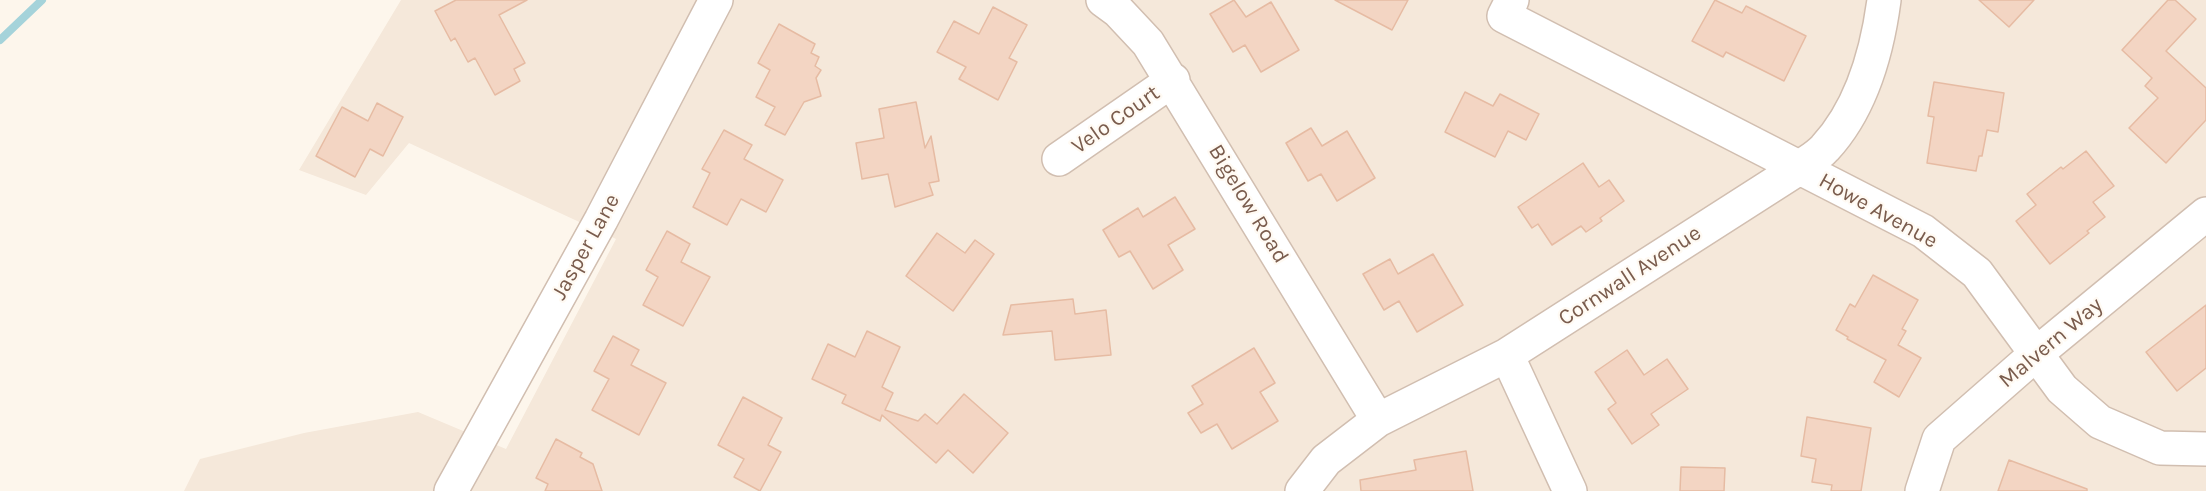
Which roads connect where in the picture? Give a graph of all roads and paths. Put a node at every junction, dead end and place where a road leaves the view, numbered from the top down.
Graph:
1 (716, 0) edge
2 (1103, 0) edge
3 (1884, 0) edge
4 (1508, 8) edge
5 (1173, 80) junction
6 (1059, 159) dead end
7 (1799, 168) junction
8 (2206, 214) edge
9 (2036, 354) junction
10 (1507, 355) junction
11 (1378, 420) junction
12 (2206, 449) edge
13 (451, 491) edge
14 (1302, 491) edge
15 (1570, 491) edge
16 (1922, 491) edge

1 - 13 street, Jasper Lane
2 - 5 street, Bigelow Road
3 - 7 street, Cornwall Avenue
4 - 7 street, Howe Avenue
5 - 6 street, Velo Court
5 - 11 street, Bigelow Road
7 - 9 street, Howe Avenue
7 - 10 street, Cornwall Avenue
8 - 9 street, Malvern Way
9 - 12 street, Howe Avenue
9 - 16 street, Malvern Way
10 - 11 street, Cornwall Avenue
10 - 15 street
11 - 14 street, Cornwall Avenue

